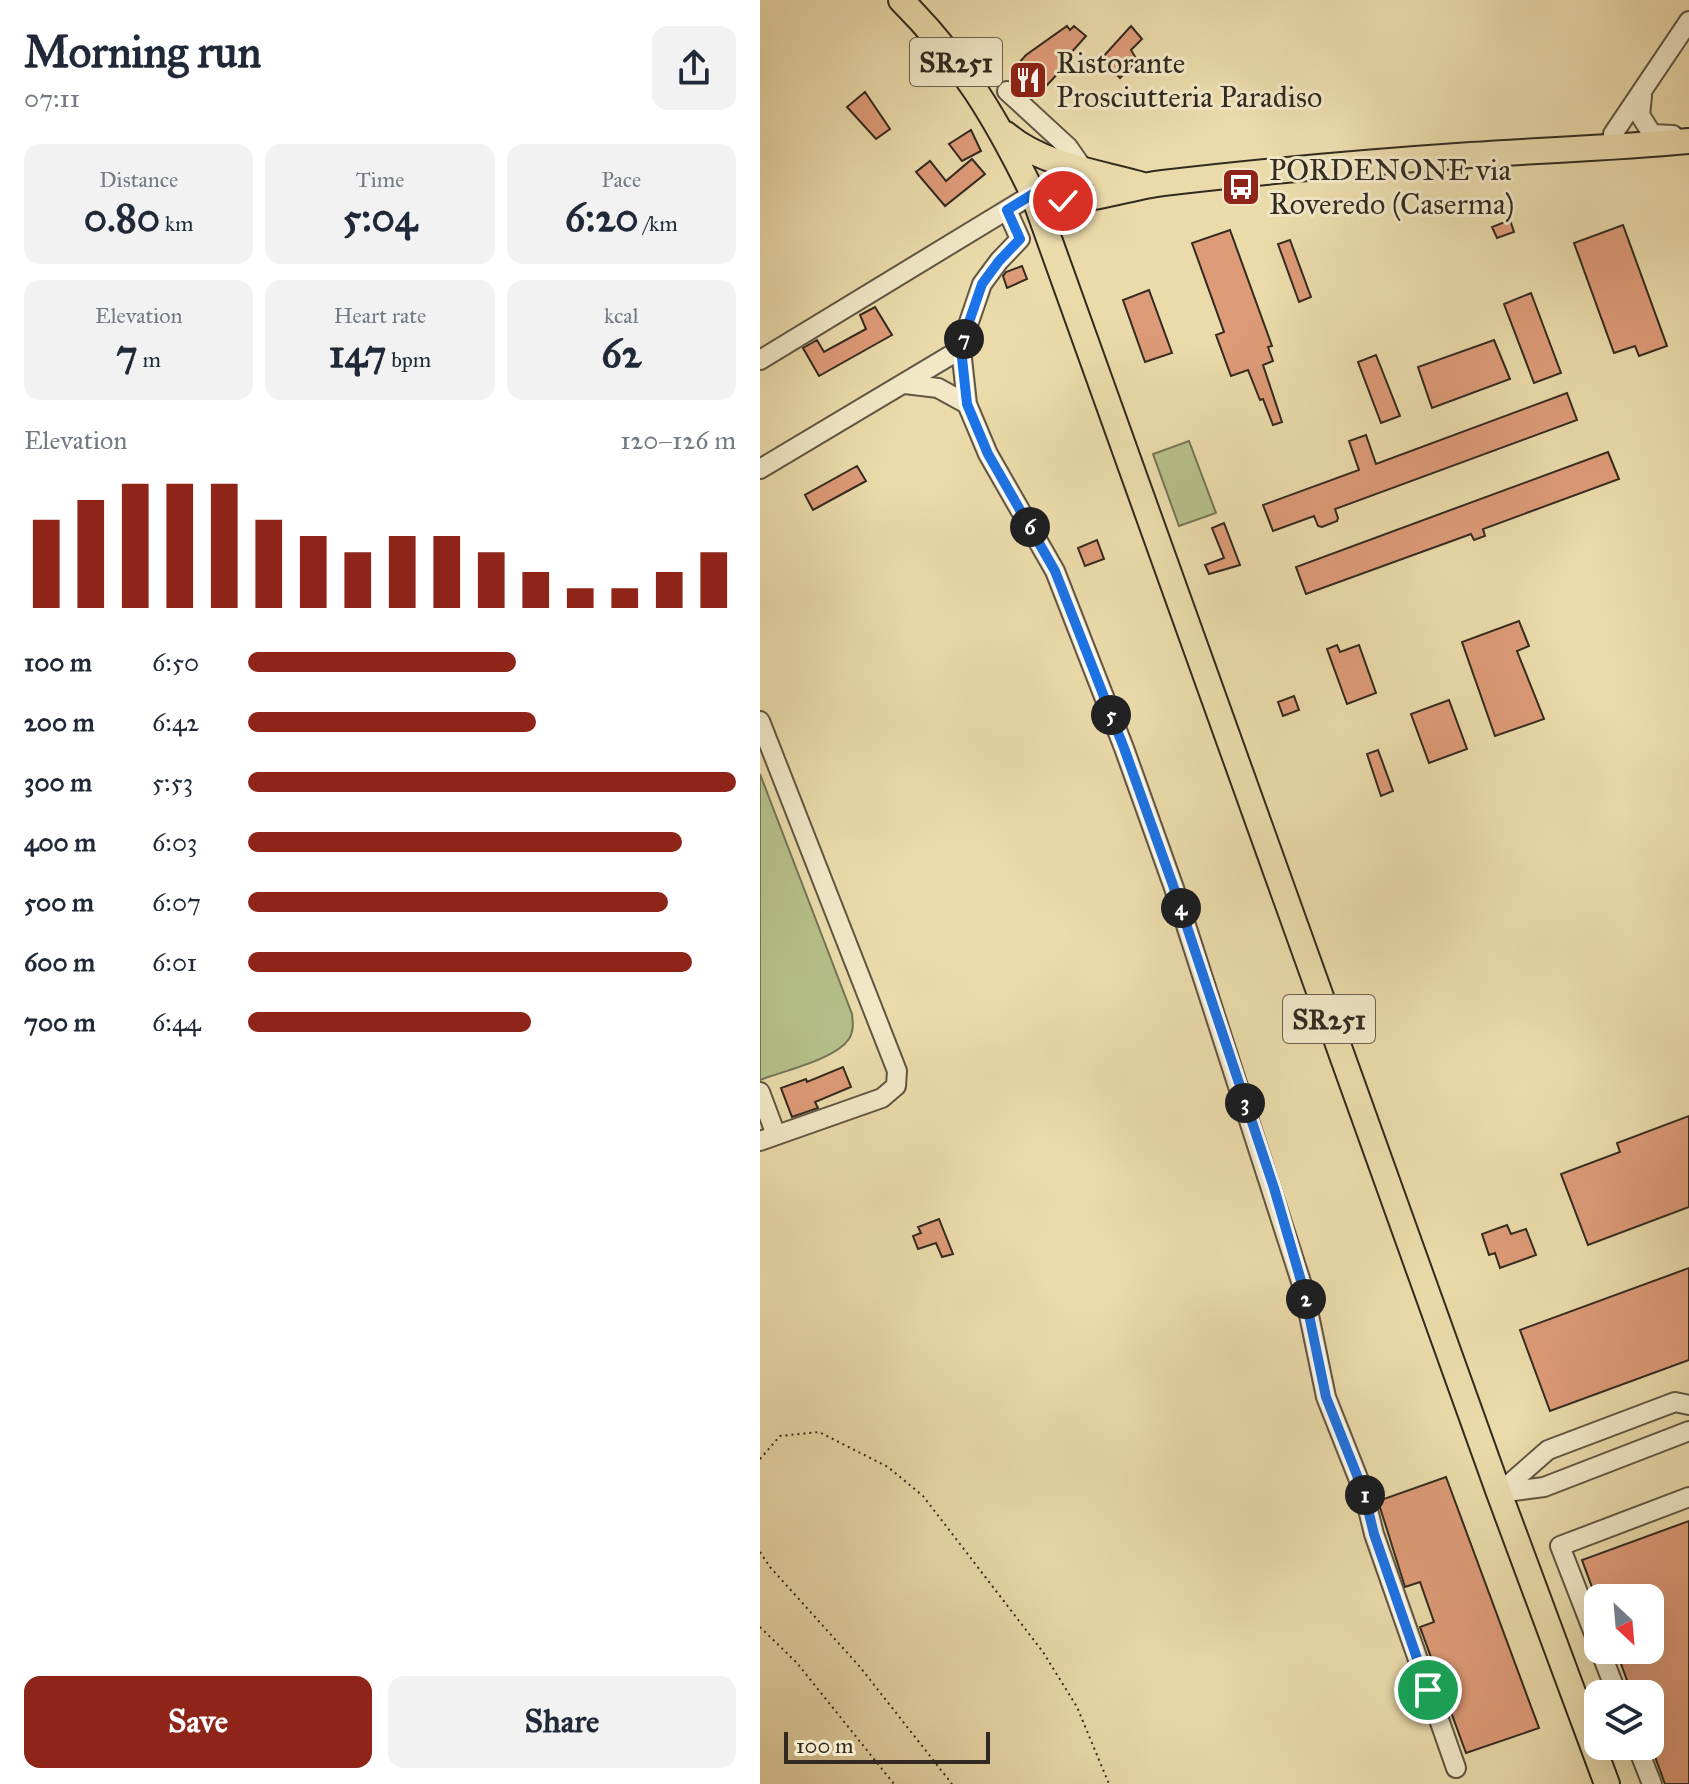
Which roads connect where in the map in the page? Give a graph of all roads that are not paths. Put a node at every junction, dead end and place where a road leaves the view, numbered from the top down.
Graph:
1 (901, 0) edge
2 (1689, 21) edge
3 (1644, 89) junction
4 (1007, 91) dead end
5 (1689, 126) edge
6 (1649, 130) junction
7 (1002, 131) junction
8 (1689, 133) edge
9 (1613, 134) junction
10 (1689, 141) edge
11 (1473, 155) junction
12 (1076, 166) junction
13 (1145, 185) junction
14 (1033, 194) junction
15 (1082, 199) junction
16 (1007, 210) junction
17 (1054, 253) junction
18 (961, 349) junction
19 (760, 360) edge
20 (905, 384) junction
21 (967, 404) junction
22 (760, 469) edge
23 (760, 721) edge
24 (760, 1092) edge
25 (768, 1138) edge
26 (1689, 1405) edge
27 (1687, 1434) edge
28 (1499, 1493) junction
29 (1689, 1497) edge
30 (1584, 1608) edge
31 (1643, 1760) edge
32 (1456, 1768) dead end
33 (1607, 1784) edge
34 (1652, 1784) edge

1 - 7 main road, SR251
2 - 3 street
3 - 6 street
3 - 9 street
4 - 12 street
5 - 6 main road
6 - 8 street
6 - 9 main road
7 - 12 main road
7 - 14 main road, SR251
9 - 11 main road
10 - 11 main road
11 - 13 main road
12 - 13 main road
12 - 14 main road
13 - 15 main road
14 - 15 main road
14 - 16 street
14 - 17 main road, SR251
15 - 17 main road
16 - 18 street
16 - 19 street
17 - 28 main road, SR251
18 - 20 street
18 - 21 street
20 - 21 street
20 - 22 street
21 - 32 street
23 - 25 street
24 - 25 street
26 - 28 street
27 - 28 street
28 - 33 main road, SR251
29 - 30 street
31 - 34 street

